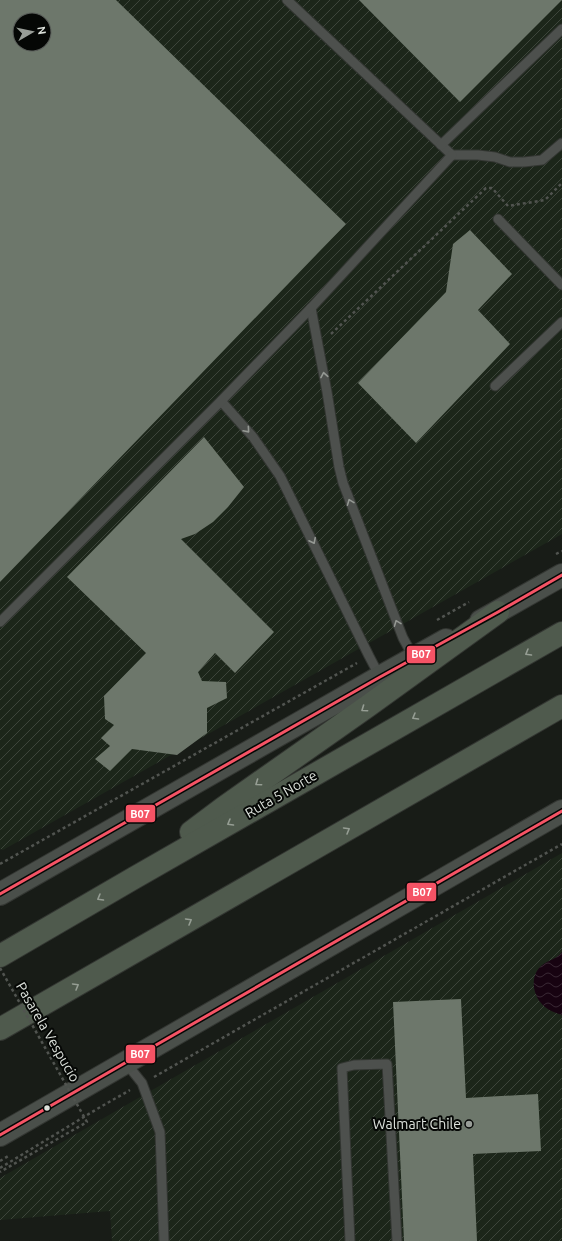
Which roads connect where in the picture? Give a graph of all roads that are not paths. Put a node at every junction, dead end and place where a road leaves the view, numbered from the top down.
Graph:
1 (286, 0) edge
2 (562, 29) edge
3 (562, 143) edge
4 (441, 145) junction
5 (452, 155) junction
6 (498, 219) dead end
7 (562, 285) edge
8 (311, 308) junction
9 (562, 322) edge
10 (495, 386) dead end
11 (221, 401) junction
12 (562, 575) edge
13 (498, 612) junction
14 (0, 622) edge
15 (562, 633) edge
16 (414, 658) junction
17 (380, 677) junction
18 (562, 706) edge
19 (562, 723) edge
20 (472, 758) junction
21 (562, 811) edge
22 (134, 878) junction
23 (0, 894) edge
24 (0, 956) edge
25 (43, 1005) junction
26 (0, 1029) edge
27 (0, 1037) edge
28 (126, 1063) junction
29 (0, 1135) edge
30 (164, 1241) edge
31 (350, 1241) edge
32 (397, 1241) edge

1 - 4 lane
2 - 4 lane
3 - 5 lane
4 - 5 lane
5 - 8 lane
6 - 7 lane
8 - 11 lane
16 -> 8 lane
9 - 10 lane
11 - 14 lane
11 -> 17 lane
12 - 13 main road
13 - 16 main road
13 -> 22 highway
15 -> 22 highway, Ruta 5 Norte
16 - 17 main road
17 - 23 main road
18 - 20 highway
19 - 20 highway
25 -> 20 highway
21 - 28 main road
22 -> 24 highway, Ruta 5 Norte
25 - 26 highway
25 - 27 highway
28 - 29 main road
28 - 30 lane
31 - 32 lane

